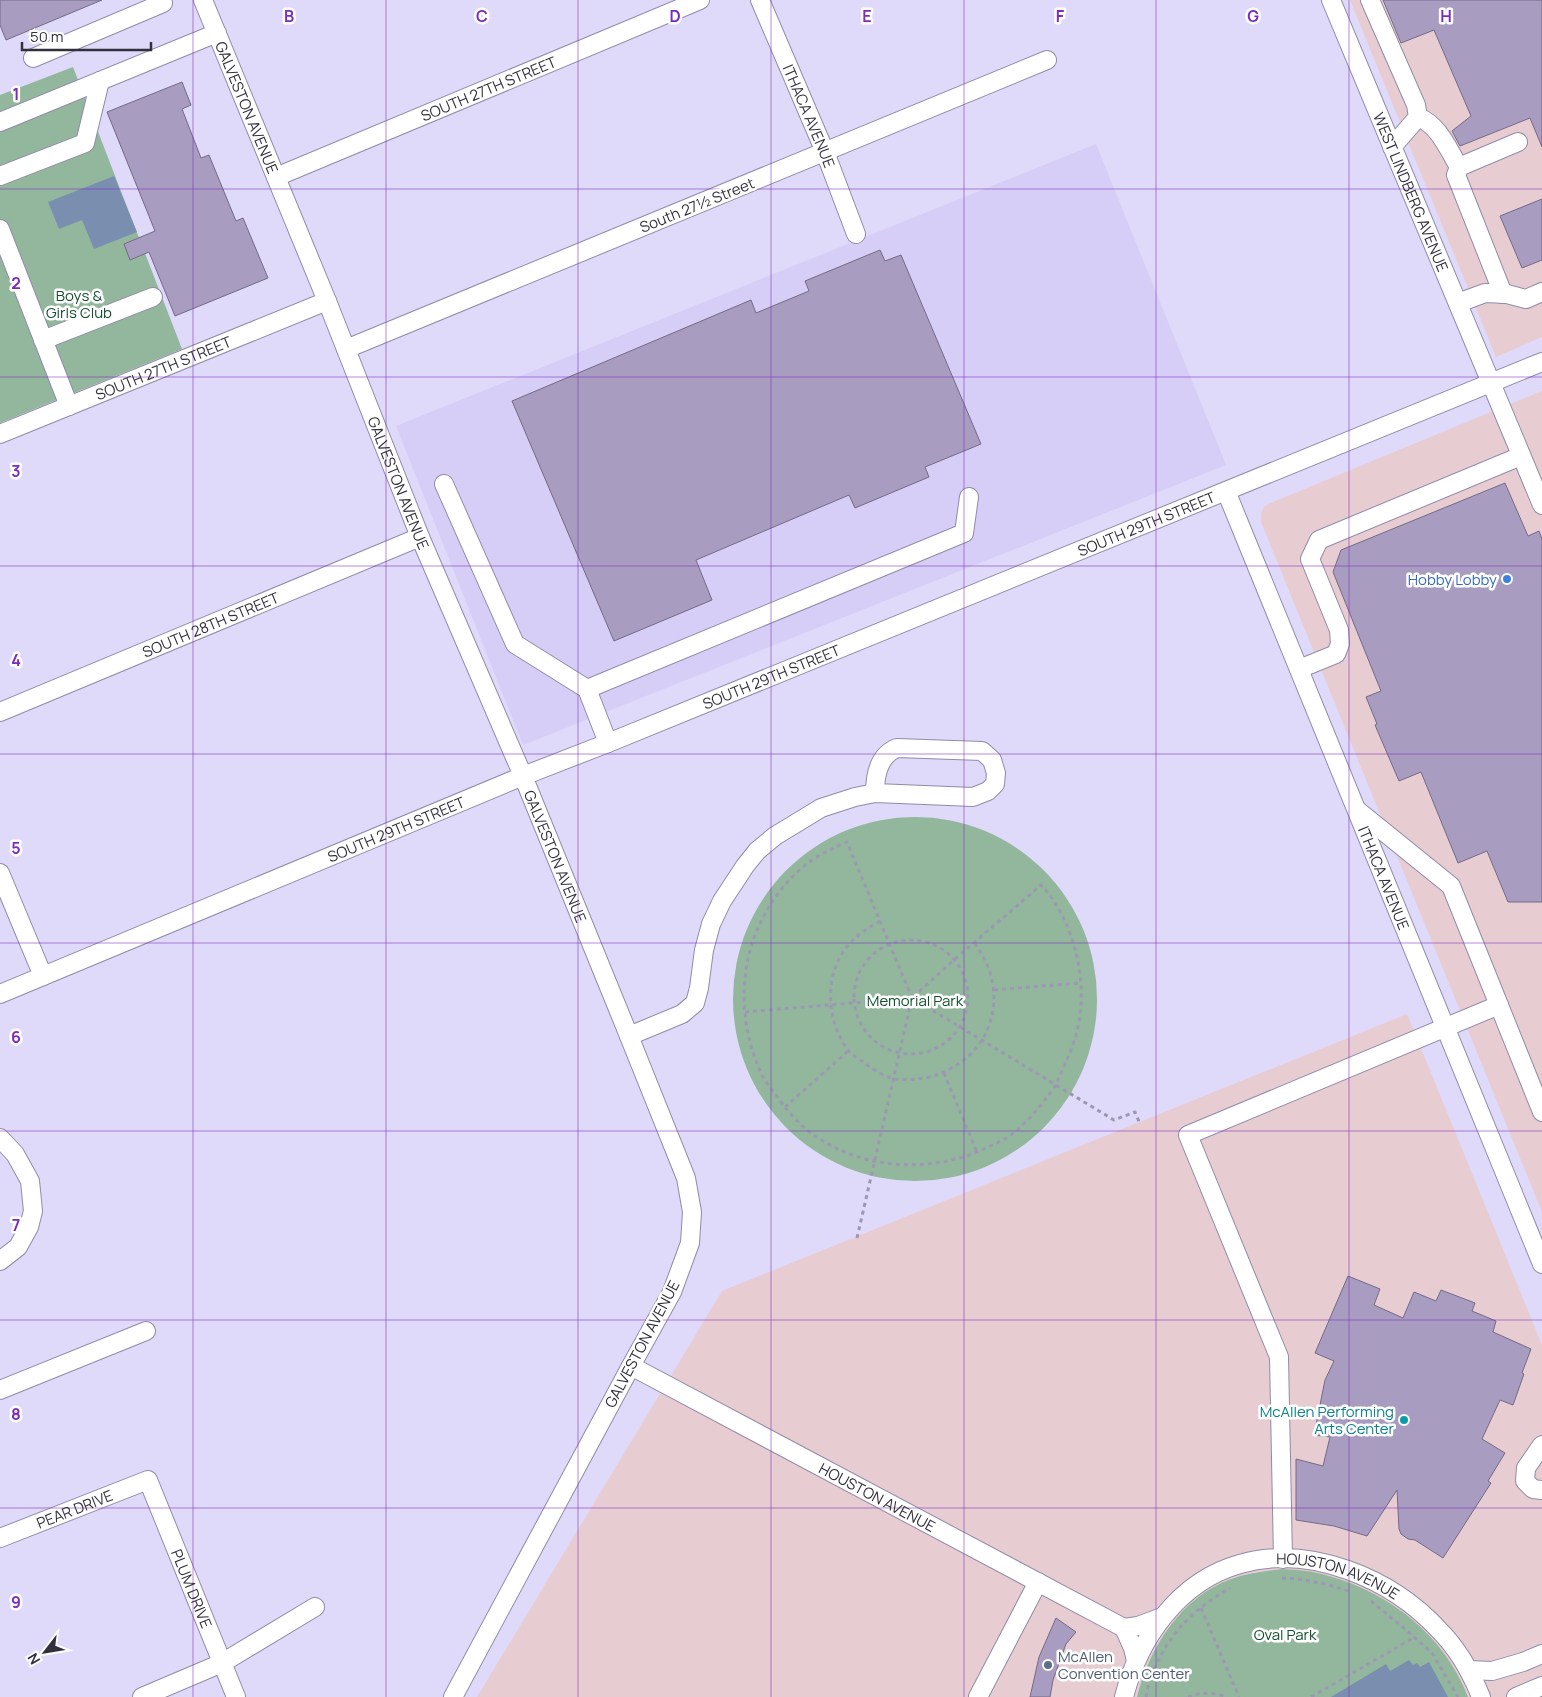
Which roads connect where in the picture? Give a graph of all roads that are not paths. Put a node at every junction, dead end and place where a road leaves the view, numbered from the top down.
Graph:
1 (203, 0) edge
2 (700, 0) edge
3 (760, 0) edge
4 (1331, 0) edge
5 (1370, 0) edge
6 (165, 1) edge
7 (217, 34) junction
8 (33, 58) dead end
9 (1047, 60) dead end
10 (100, 81) junction
11 (1418, 117) junction
12 (0, 122) edge
13 (1518, 142) dead end
14 (1392, 147) junction
15 (825, 152) junction
16 (1459, 167) junction
17 (0, 176) edge
18 (276, 176) junction
19 (0, 229) edge
20 (856, 234) dead end
21 (1542, 292) edge
22 (1503, 294) junction
23 (154, 297) dead end
24 (327, 301) junction
25 (1458, 303) junction
26 (43, 340) junction
27 (346, 349) junction
28 (1542, 362) edge
29 (1491, 383) junction
30 (69, 406) junction
31 (0, 434) edge
32 (1521, 456) junction
33 (444, 484) dead end
34 (1226, 491) junction
35 (969, 497) dead end
36 (1542, 505) edge
37 (420, 537) junction
38 (1299, 669) junction
39 (587, 689) junction
40 (0, 712) edge
41 (608, 743) junction
42 (523, 776) junction
43 (874, 793) junction
44 (1356, 809) junction
45 (0, 873) edge
46 (43, 976) junction
47 (0, 994) edge
48 (1499, 1005) junction
49 (1445, 1027) junction
50 (629, 1036) junction
51 (1542, 1112) edge
52 (0, 1138) edge
53 (0, 1261) edge
54 (1542, 1264) edge
55 (146, 1331) dead end
56 (631, 1366) junction
57 (0, 1390) edge
58 (1542, 1445) edge
59 (148, 1480) joint
60 (1542, 1490) edge
61 (0, 1538) edge
62 (1283, 1558) junction
63 (1038, 1582) junction
64 (315, 1607) dead end
65 (1162, 1617) junction
66 (1124, 1628) junction
67 (1542, 1654) edge
68 (1136, 1661) junction
69 (222, 1663) junction
70 (1469, 1670) junction
71 (1542, 1686) edge
72 (142, 1697) edge
73 (236, 1697) edge
74 (453, 1697) edge
75 (978, 1697) edge
76 (1124, 1697) edge
77 (1481, 1697) edge
78 (1516, 1697) edge

1 - 7 street, GALVESTON AVENUE
2 - 18 street, SOUTH 27TH STREET
3 - 15 street, ITHACA AVENUE
4 - 14 street, WEST LINDBERG AVENUE
5 - 11 street
6 - 8 street
7 - 10 street
7 - 18 street, GALVESTON AVENUE
9 - 15 street, South 27½ Street
10 - 12 street
10 - 17 street
11 - 14 street
11 - 16 street
13 - 16 street
14 - 25 street, WEST LINDBERG AVENUE
15 - 20 street, ITHACA AVENUE
15 - 27 street, South 27½ Street
16 - 22 street
18 - 24 street, GALVESTON AVENUE
19 - 26 street
21 - 22 street
22 - 25 street
23 - 26 street
24 - 27 street, GALVESTON AVENUE
24 - 30 street, SOUTH 27TH STREET
25 - 29 street, WEST LINDBERG AVENUE
26 - 30 street
27 - 37 street, GALVESTON AVENUE
28 - 29 street, SOUTH 29TH STREET
29 - 32 street, WEST LINDBERG AVENUE
29 - 34 street, SOUTH 29TH STREET
30 - 31 street, SOUTH 27TH STREET
32 - 36 street, WEST LINDBERG AVENUE
32 - 38 street
33 - 39 street
34 - 38 street, ITHACA AVENUE
34 - 41 street, SOUTH 29TH STREET
35 - 39 street
37 - 40 street, SOUTH 28TH STREET
37 - 42 street, GALVESTON AVENUE
38 - 44 street, ITHACA AVENUE
39 - 41 street
41 - 42 street, SOUTH 29TH STREET
42 - 46 street, SOUTH 29TH STREET
42 - 50 street, GALVESTON AVENUE
43 - 43 street
43 - 50 street
44 - 48 street
44 - 49 street, ITHACA AVENUE
45 - 46 street
46 - 47 street, SOUTH 29TH STREET
48 - 49 street
48 - 51 street
49 - 54 street, ITHACA AVENUE
49 - 62 street
50 - 56 street, GALVESTON AVENUE
52 - 53 street
55 - 57 street
56 - 63 street, HOUSTON AVENUE
56 - 74 street, GALVESTON AVENUE
58 - 60 street
59 - 61 street, PEAR DRIVE
59 - 69 street, PLUM DRIVE
62 - 65 street, HOUSTON AVENUE
62 - 70 street, HOUSTON AVENUE
63 - 66 street, HOUSTON AVENUE
63 - 75 street
64 - 69 street
65 - 66 street, HOUSTON AVENUE
65 - 68 street, HOUSTON AVENUE
66 - 68 street
67 - 70 street
68 - 76 street, HOUSTON AVENUE
69 - 72 street
69 - 73 street, PLUM DRIVE
70 - 77 street, HOUSTON AVENUE
71 - 78 street

